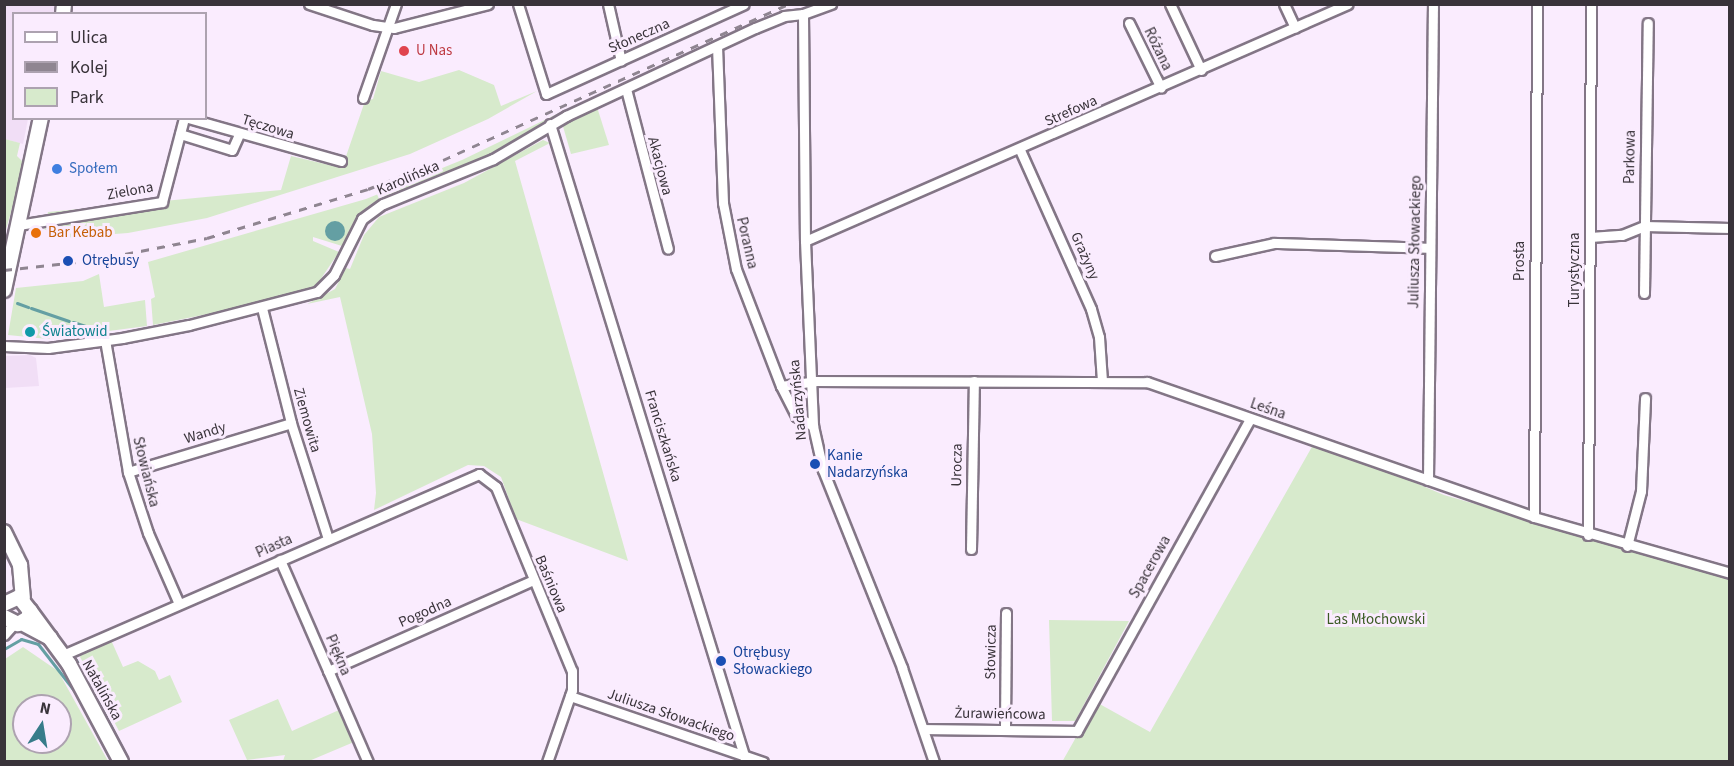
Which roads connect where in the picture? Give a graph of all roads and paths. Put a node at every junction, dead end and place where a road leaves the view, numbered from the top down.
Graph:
1 (309, 4) edge
2 (396, 4) edge
3 (488, 4) edge
4 (518, 4) edge
5 (608, 4) edge
6 (720, 4) edge
7 (744, 4) edge
8 (831, 4) edge
9 (1170, 4) edge
10 (1284, 4) edge
11 (1348, 4) edge
12 (1433, 4) edge
13 (1537, 4) edge
14 (1591, 4) edge
15 (803, 14) junction
16 (721, 16) junction
17 (1129, 23) dead end
18 (1648, 23) dead end
19 (388, 28) junction
20 (1295, 28) junction
21 (717, 46) junction
22 (621, 61) junction
23 (1201, 70) junction
24 (1161, 88) junction
25 (626, 89) junction
26 (363, 98) dead end
27 (41, 120) edge
28 (185, 120) edge
29 (192, 120) edge
30 (550, 124) junction
31 (180, 134) junction
32 (238, 134) junction
33 (1020, 150) junction
34 (341, 161) dead end
35 (18, 225) junction
36 (1644, 226) junction
37 (1730, 228) edge
38 (1590, 237) junction
39 (805, 242) junction
40 (1430, 248) junction
41 (668, 249) dead end
42 (1215, 255) dead end
43 (4, 290) edge
44 (1644, 293) dead end
45 (262, 308) junction
46 (105, 340) junction
47 (4, 346) edge
48 (974, 381) junction
49 (1102, 381) junction
50 (809, 382) junction
51 (781, 386) junction
52 (1645, 398) dead end
53 (1250, 419) junction
54 (291, 423) junction
55 (813, 426) junction
56 (128, 472) junction
57 (1428, 480) junction
58 (495, 485) joint
59 (1534, 517) junction
60 (4, 532) edge
61 (1588, 535) junction
62 (328, 539) junction
63 (1627, 546) junction
64 (971, 549) dead end
65 (280, 560) junction
66 (1730, 573) edge
67 (533, 580) junction
68 (17, 603) edge
69 (179, 604) junction
70 (1006, 613) dead end
71 (14, 621) edge
72 (4, 635) edge
73 (50, 638) junction
74 (63, 655) junction
75 (328, 671) junction
76 (570, 696) junction
77 (1005, 727) junction
78 (924, 729) junction
79 (1077, 731) joint
80 (745, 759) edge
81 (122, 762) edge
82 (368, 762) edge
83 (547, 762) edge
84 (763, 762) edge
85 (934, 762) edge

1 - 19 street
2 - 19 street
3 - 19 street
4 - 22 street, Słoneczna
5 - 22 street
6 - 16 street
7 - 16 street, Słoneczna
8 - 15 street, Karolińska
9 - 23 street
10 - 20 street
11 - 20 street, Strefowa
12 - 40 street, Juliusza Słowackiego
13 - 59 street, Prosta
14 - 38 street, Turystyczna
15 - 21 street, Karolińska
15 - 39 street, Nadarzyńska
16 - 22 street, Słoneczna
17 - 24 street, Różana
18 - 36 street, Parkowa
19 - 26 street
20 - 23 street, Strefowa
21 - 25 street, Karolińska
21 - 51 street, Poranna
23 - 24 street, Strefowa
24 - 33 street, Strefowa
25 - 30 street, Karolińska
25 - 41 street, Akacjowa
27 - 35 main road
28 - 31 street, Zielona
29 - 32 street, Tęczowa
30 - 45 street, Karolińska
30 - 80 street, Franciszkańska
31 - 32 street
31 - 35 street, Zielona
32 - 34 street, Tęczowa
33 - 39 street, Strefowa
33 - 49 street, Grażyny
35 - 43 main road
36 - 37 street
36 - 38 street
36 - 44 street, Parkowa
38 - 61 street, Turystyczna
39 - 50 street, Nadarzyńska
40 - 42 street
40 - 57 street, Juliusza Słowackiego
45 - 46 street, Karolińska
45 - 54 street, Ziemowita
46 - 47 street, Karolińska
46 - 56 street, Słowiańska
48 - 49 street, Leśna
48 - 50 street, Leśna
48 - 64 street, Urocza
49 - 53 street, Leśna
50 - 51 street, Leśna
50 - 55 street, Nadarzyńska
51 - 55 street, Poranna
52 - 63 street
53 - 57 street, Leśna
53 - 79 street, Spacerowa
54 - 56 street, Wandy
54 - 62 street, Ziemowita
55 - 78 street, Nadarzyńska
56 - 69 street, Słowiańska
57 - 59 street, Leśna
58 - 62 street, Piasta
58 - 67 street, Baśniowa
59 - 61 street, Leśna
60 - 68 main road
61 - 63 street, Leśna
62 - 65 street, Piasta
63 - 66 street, Leśna
65 - 69 street, Piasta
65 - 75 street, Piękna
67 - 75 street, Pogodna
67 - 76 street, Baśniowa
68 - 71 main road
68 - 73 main road, Natalińska
69 - 74 street, Piasta
70 - 77 street, Słowicza
71 - 72 street
71 - 73 main road, Natalińska
73 - 74 main road, Natalińska
74 - 81 main road, Natalińska
75 - 82 street, Piękna
76 - 80 street, Juliusza Słowackiego
76 - 83 street, Baśniowa
77 - 78 street, Żurawieńcowa
77 - 79 street, Żurawieńcowa
78 - 85 street, Nadarzyńska
80 - 84 street, Juliusza Słowackiego

